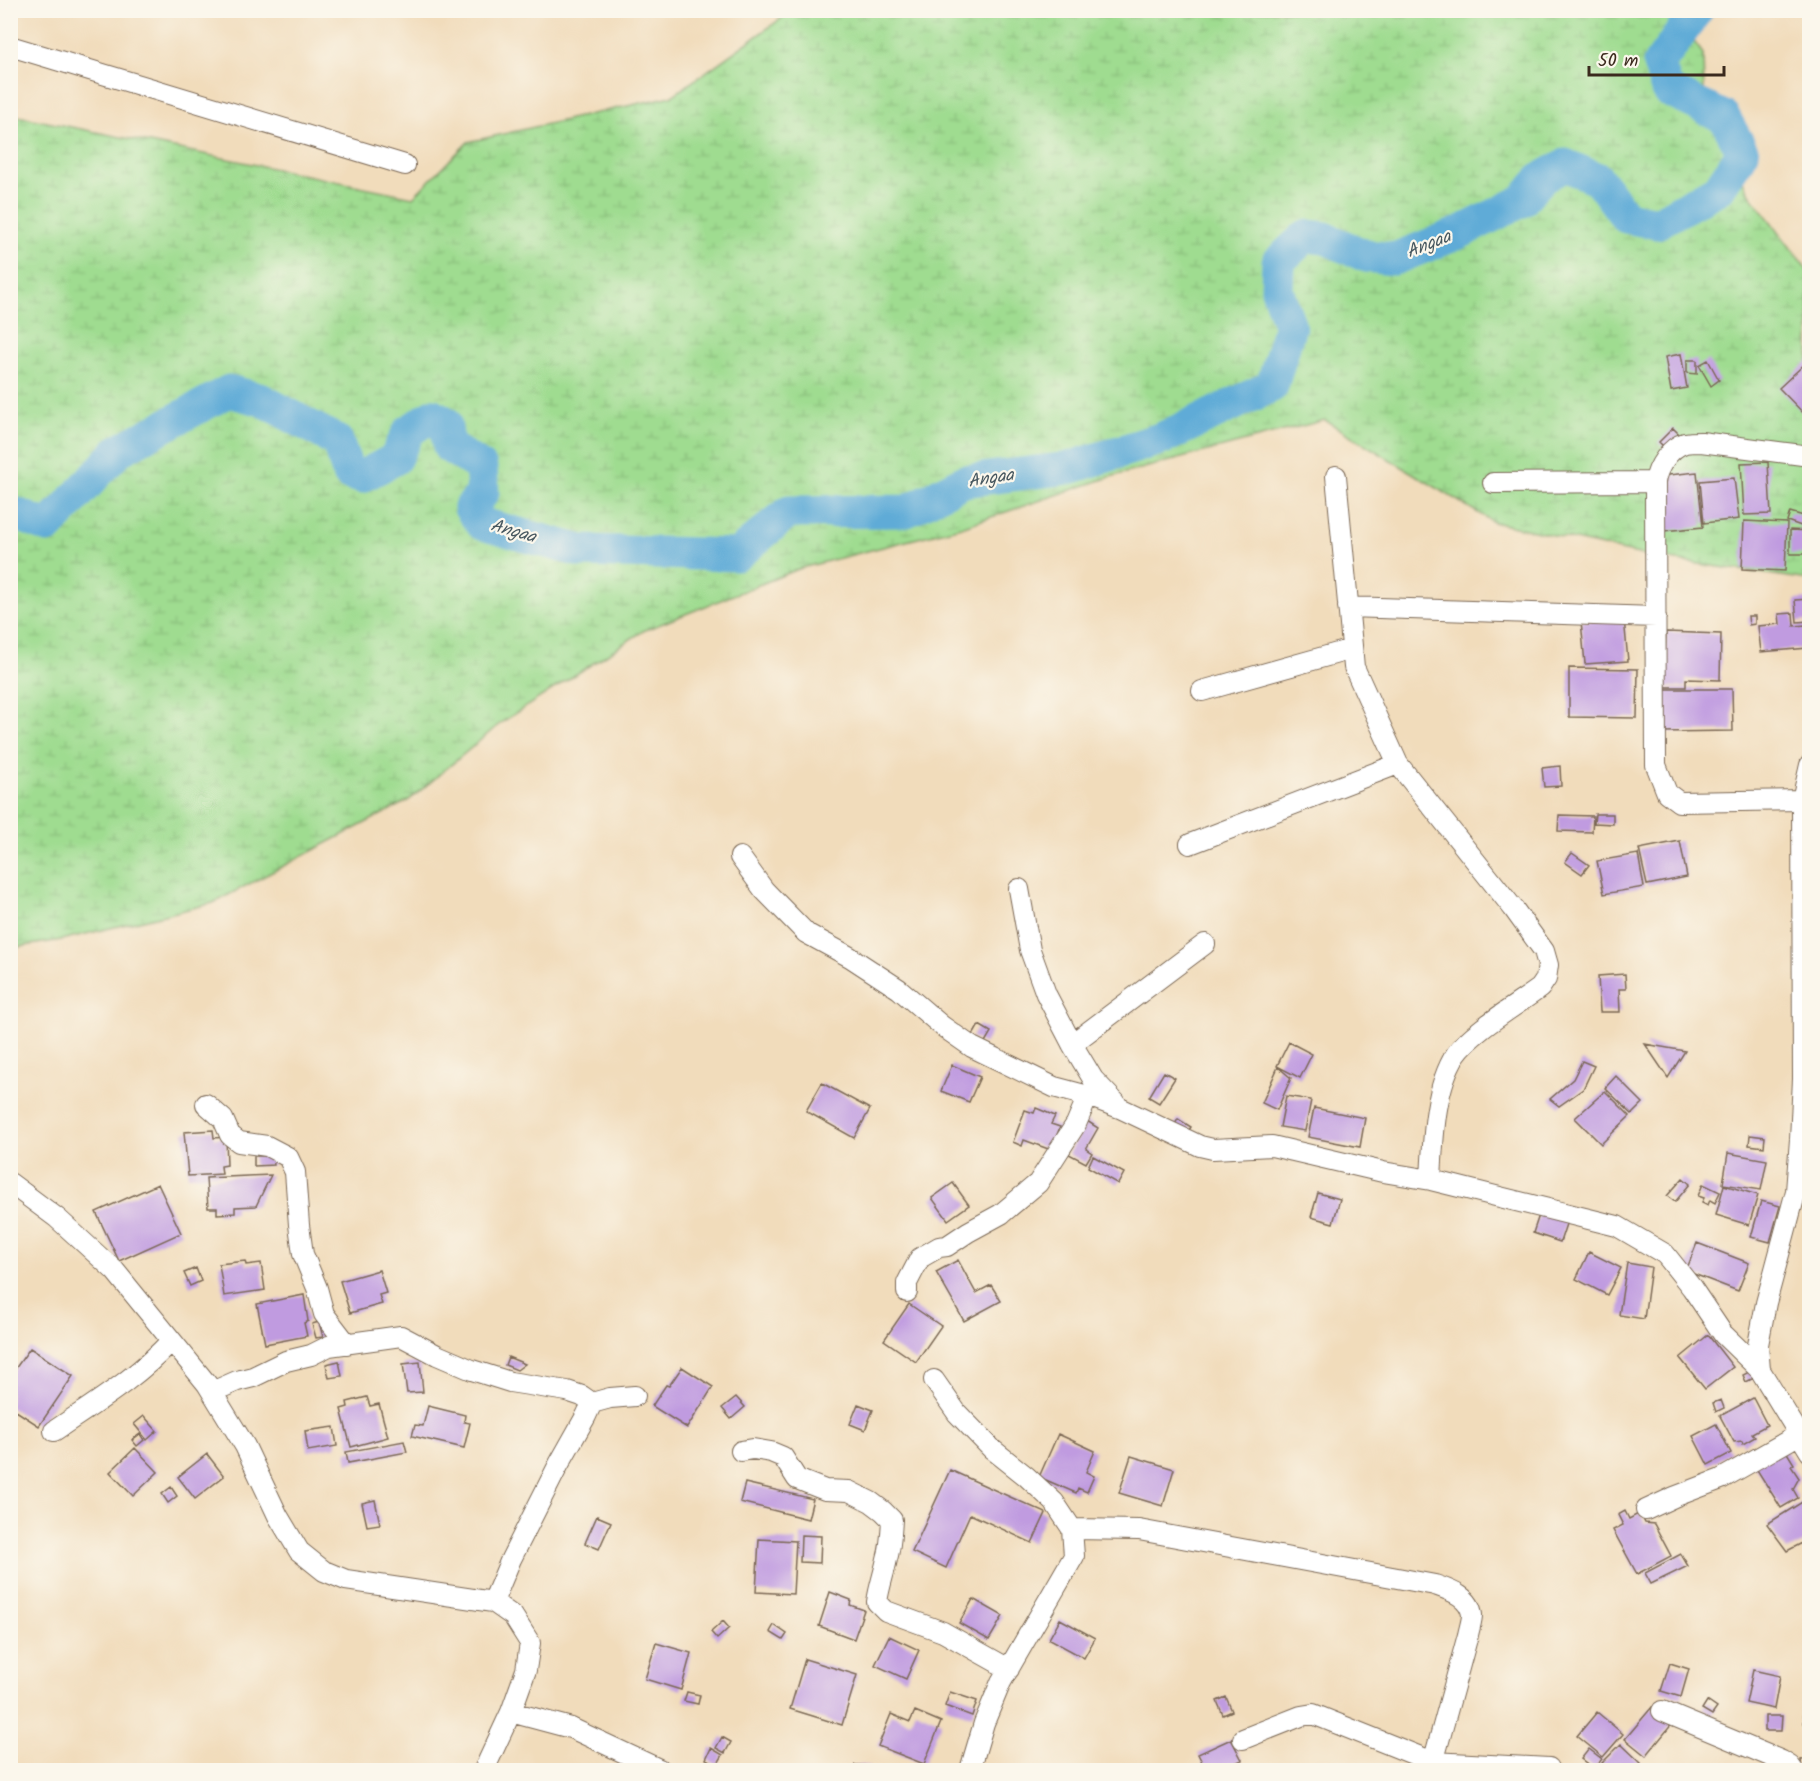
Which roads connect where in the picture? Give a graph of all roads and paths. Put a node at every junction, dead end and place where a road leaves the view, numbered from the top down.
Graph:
1 (10, 45) edge
2 (405, 165) dead end
3 (1809, 456) edge
4 (1336, 476) dead end
5 (1655, 482) junction
6 (1493, 483) dead end
7 (1348, 607) junction
8 (1656, 617) junction
9 (1352, 649) junction
10 (1202, 691) dead end
11 (1398, 764) junction
12 (1809, 765) edge
13 (1802, 801) junction
14 (1190, 844) dead end
15 (740, 857) dead end
16 (1019, 889) dead end
17 (1205, 944) dead end
18 (1071, 1044) junction
19 (1088, 1096) junction
20 (206, 1104) dead end
21 (1122, 1109) junction
22 (1431, 1180) junction
23 (10, 1183) edge
24 (1803, 1191) edge
25 (907, 1292) dead end
26 (171, 1341) junction
27 (347, 1344) junction
28 (1760, 1370) junction
29 (934, 1380) dead end
30 (212, 1392) junction
31 (635, 1396) dead end
32 (592, 1403) junction
33 (54, 1431) dead end
34 (1800, 1434) junction
35 (741, 1451) dead end
36 (1809, 1452) edge
37 (1646, 1510) dead end
38 (1072, 1529) junction
39 (493, 1602) junction
40 (1009, 1669) junction
41 (1662, 1711) dead end
42 (511, 1712) junction
43 (1243, 1739) dead end
44 (1432, 1766) edge
45 (1549, 1768) dead end
46 (483, 1770) edge
47 (662, 1770) edge
48 (970, 1770) edge
49 (1793, 1770) edge

1 - 2 street
3 - 5 street
4 - 7 street
5 - 6 street
5 - 8 street
7 - 8 street
7 - 9 street
8 - 13 street
9 - 10 street
9 - 11 street
11 - 14 street
11 - 22 street
12 - 13 street
13 - 24 street
15 - 19 street
16 - 18 street
17 - 18 street
18 - 21 street
19 - 21 street
19 - 25 street
20 - 27 street
21 - 22 street
22 - 28 street
23 - 26 street
24 - 28 street
26 - 30 street
26 - 33 street
27 - 30 street
27 - 32 street
28 - 34 street
29 - 38 street
30 - 39 street
31 - 32 street
32 - 39 street
34 - 36 street
34 - 37 street
35 - 40 street
38 - 40 street
38 - 44 street
39 - 42 street
40 - 48 street
41 - 49 street
42 - 46 street
42 - 47 street
43 - 44 street
44 - 45 street

